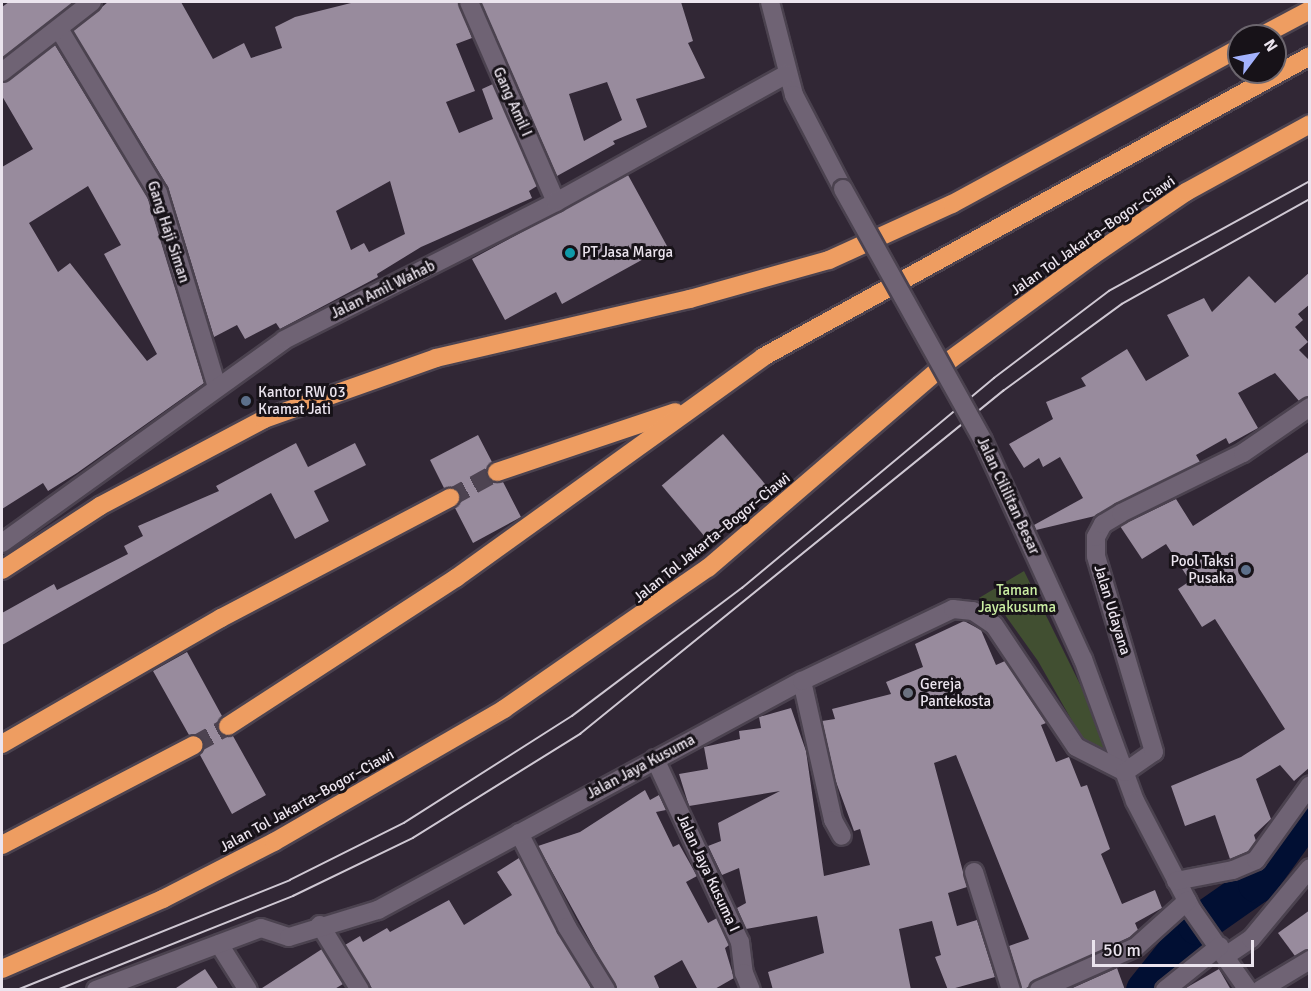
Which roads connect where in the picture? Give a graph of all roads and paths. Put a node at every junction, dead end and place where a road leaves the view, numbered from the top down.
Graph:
1 (92, 2) edge
2 (469, 2) edge
3 (770, 2) edge
4 (1310, 10) edge
5 (1284, 24) edge
6 (59, 29) junction
7 (1227, 55) edge
8 (1310, 56) edge
9 (2, 72) edge
10 (787, 74) junction
11 (1310, 124) edge
12 (556, 202) junction
13 (216, 384) junction
14 (691, 406) junction
15 (1310, 407) edge
16 (497, 471) tunnel mouth
17 (450, 498) tunnel mouth
18 (2, 543) edge
19 (2, 570) edge
20 (802, 681) junction
21 (228, 726) tunnel mouth
22 (2, 744) edge
23 (194, 745) tunnel mouth
24 (654, 759) junction
25 (1125, 772) junction
26 (1310, 785) edge
27 (519, 833) junction
28 (842, 836) dead end
29 (2, 845) edge
30 (1310, 868) edge
31 (974, 872) dead end
32 (1176, 881) junction
33 (1189, 905) junction
34 (320, 925) junction
35 (219, 944) junction
36 (1221, 947) junction
37 (1310, 960) edge
38 (2, 969) edge
39 (143, 982) edge
40 (96, 990) edge
41 (248, 990) edge
42 (360, 990) edge
43 (606, 990) edge
44 (752, 990) edge
45 (1011, 990) edge
46 (1039, 990) edge
47 (1165, 990) edge
48 (1248, 990) edge
49 (1260, 990) edge

1 - 6 street
2 - 12 street, Gang Amil I
3 - 10 street, Jalan Cililitan Besar
4 - 5 highway
6 - 9 street
6 - 13 street, Gang Haji Siman
7 - 19 highway
8 - 14 highway
10 - 12 street, Jalan Amil Wahab
10 - 25 street, Jalan Cililitan Besar, bridge
11 - 38 highway, Jalan Tol Jakarta–Bogor–Ciawi
12 - 13 street, Jalan Amil Wahab
13 - 18 street, Jalan Amil Wahab
14 - 16 highway
14 - 21 highway
15 - 25 street, Jalan Udayana
17 - 22 highway
20 - 24 street, Jalan Jaya Kusuma
20 - 25 street, Jalan Jaya Kusuma
20 - 28 street
23 - 29 highway
24 - 27 street, Jalan Jaya Kusuma
24 - 44 street, Jalan Jaya Kusuma I
25 - 32 street, Jalan Cililitan Besar
26 - 32 street
27 - 34 street, Jalan Jaya Kusuma
27 - 43 street
30 - 36 street
31 - 45 street
32 - 33 street, Jalan Cililitan Besar
33 - 36 street, Jalan Cililitan Besar
33 - 46 street
34 - 35 street, Jalan Jaya Kusuma
34 - 42 street
35 - 39 street, Jalan Jaya Kusuma
35 - 41 street
36 - 47 street
36 - 48 street, Jalan Cililitan Besar
37 - 49 street
39 - 40 street, Jalan Jaya Kusuma

